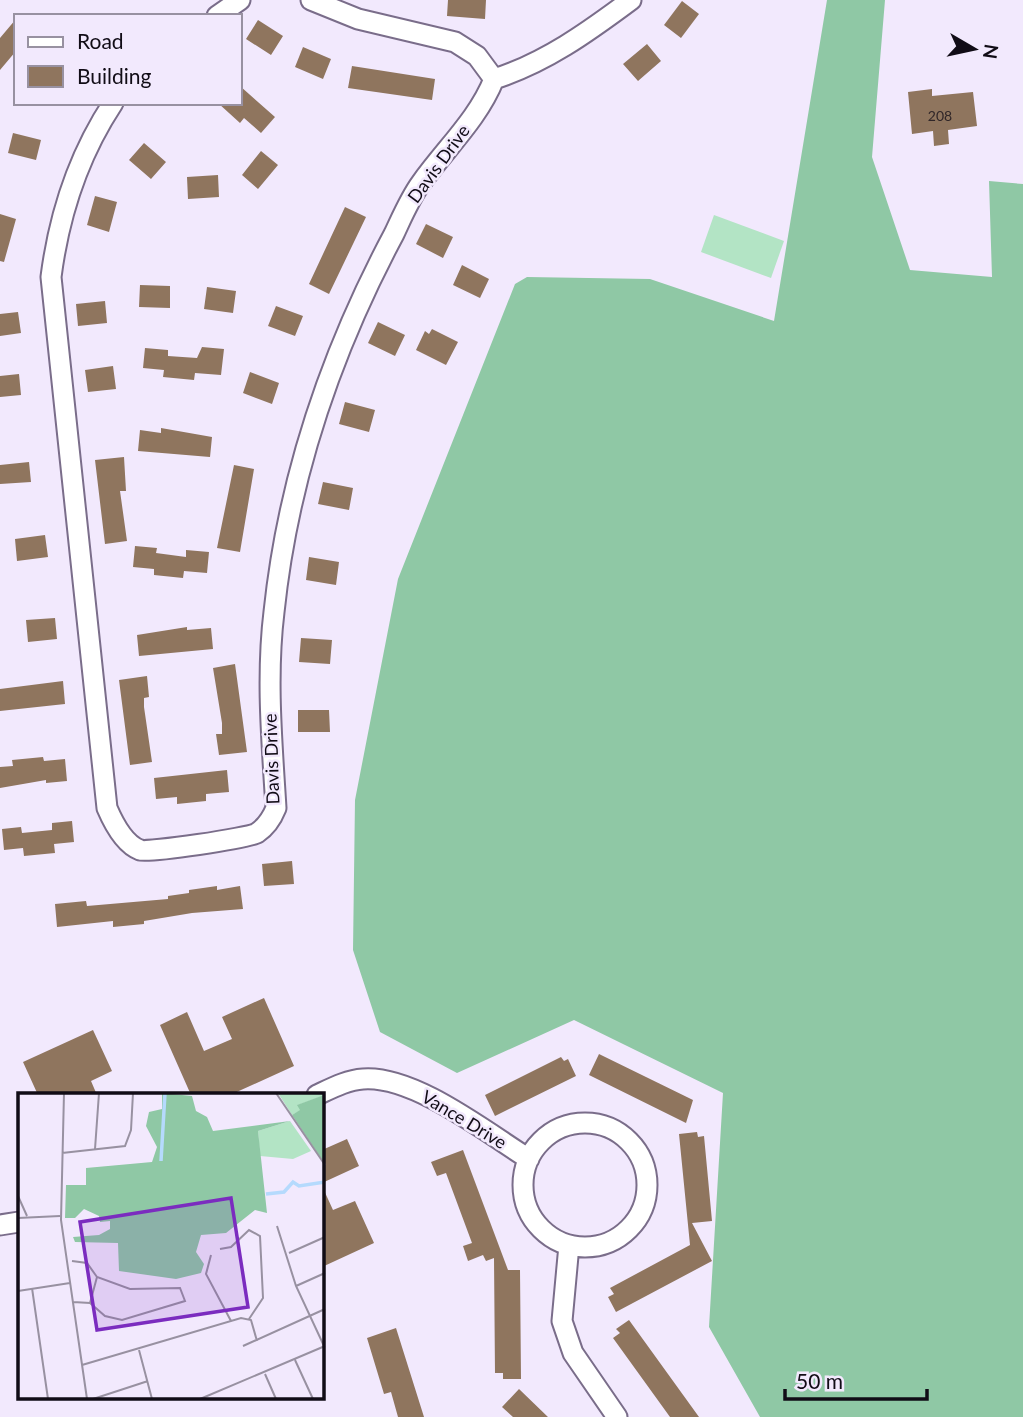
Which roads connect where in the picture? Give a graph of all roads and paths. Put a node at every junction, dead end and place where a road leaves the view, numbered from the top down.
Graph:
1 (240, 0) edge
2 (311, 0) edge
3 (631, 0) edge
4 (220, 14) edge
5 (494, 79) junction
6 (112, 105) edge
7 (321, 1093) edge
8 (529, 1158) junction
9 (18, 1222) edge
10 (0, 1225) edge
11 (569, 1245) junction
12 (617, 1417) edge

1 - 4 street
2 - 5 street
3 - 5 street
5 - 6 street, Davis Drive
7 - 8 street, Vance Drive
8 - 11 street
8 - 11 street
9 - 10 street
11 - 12 street

